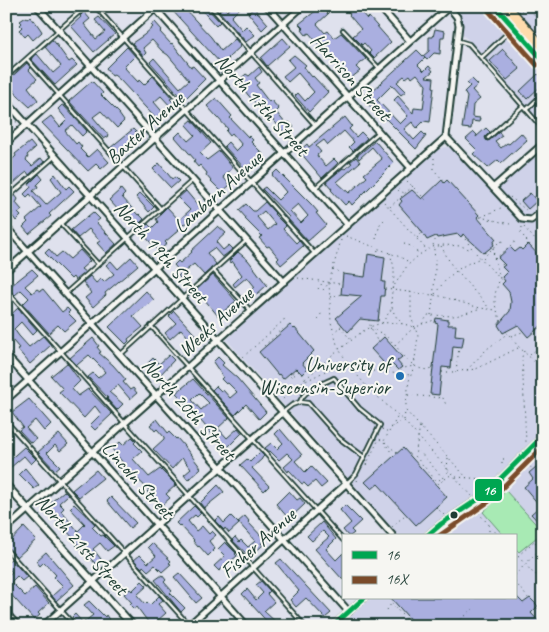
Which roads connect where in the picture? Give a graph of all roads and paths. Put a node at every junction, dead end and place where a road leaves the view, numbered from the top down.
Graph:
1 (37, 6) edge
2 (86, 6) edge
3 (95, 6) edge
4 (210, 6) edge
5 (267, 6) edge
6 (303, 6) edge
7 (379, 6) edge
8 (436, 6) edge
9 (495, 6) edge
10 (506, 6) edge
11 (526, 6) edge
12 (535, 6) edge
13 (156, 7) edge
14 (449, 7) edge
15 (520, 11) dead end
16 (442, 13) junction
17 (543, 15) edge
18 (283, 24) junction
19 (514, 27) junction
20 (543, 29) edge
21 (343, 30) dead end
22 (59, 31) junction
23 (123, 38) junction
24 (410, 41) junction
25 (457, 41) junction
26 (251, 52) junction
27 (542, 53) edge
28 (481, 58) junction
29 (27, 59) junction
30 (91, 66) junction
31 (379, 68) junction
32 (6, 77) edge
33 (220, 81) junction
34 (543, 94) edge
35 (59, 95) junction
36 (348, 96) junction
37 (6, 100) edge
38 (523, 106) junction
39 (187, 110) junction
40 (526, 110) junction
41 (6, 120) edge
42 (17, 122) dead end
43 (27, 124) junction
44 (316, 125) junction
45 (543, 129) edge
46 (379, 132) junction
47 (446, 137) junction
48 (156, 138) junction
49 (488, 138) dead end
50 (6, 143) edge
51 (543, 144) edge
52 (284, 153) junction
53 (55, 156) junction
54 (434, 158) dead end
55 (123, 167) junction
56 (412, 168) junction
57 (193, 180) junction
58 (408, 181) dead end
59 (445, 182) dead end
60 (251, 183) junction
61 (413, 186) junction
62 (316, 188) junction
63 (493, 188) junction
64 (398, 190) dead end
65 (405, 194) junction
66 (91, 196) junction
67 (510, 197) dead end
68 (6, 198) edge
69 (384, 202) dead end
70 (428, 202) dead end
71 (504, 207) dead end
72 (389, 208) junction
73 (160, 209) junction
74 (220, 210) junction
75 (543, 211) edge
76 (480, 217) junction
77 (523, 217) junction
78 (386, 218) dead end
79 (477, 219) dead end
80 (60, 223) junction
81 (348, 224) junction
82 (510, 224) dead end
83 (7, 229) edge
84 (423, 232) dead end
85 (346, 236) dead end
86 (462, 236) dead end
87 (128, 238) junction
88 (416, 238) junction
89 (437, 238) dead end
90 (376, 239) dead end
91 (543, 239) edge
92 (247, 240) junction
93 (341, 240) dead end
94 (506, 240) dead end
95 (517, 240) dead end
96 (404, 244) dead end
97 (541, 244) edge
98 (440, 245) junction
99 (529, 245) dead end
100 (433, 246) junction
101 (493, 248) junction
102 (378, 249) junction
103 (426, 250) junction
104 (474, 251) junction
105 (28, 252) junction
106 (315, 254) junction
107 (390, 254) junction
108 (419, 255) junction
109 (377, 256) dead end
110 (482, 258) junction
111 (495, 260) junction
112 (410, 263) junction
113 (98, 264) junction
114 (504, 264) dead end
115 (498, 266) junction
116 (155, 267) junction
117 (332, 269) junction
118 (213, 270) junction
119 (6, 271) edge
120 (456, 271) junction
121 (346, 275) dead end
122 (298, 278) dead end
123 (500, 279) junction
124 (284, 282) junction
125 (324, 282) junction
126 (329, 282) junction
127 (504, 283) dead end
128 (342, 284) dead end
129 (318, 289) dead end
130 (385, 289) dead end
131 (6, 290) edge
132 (323, 290) dead end
133 (392, 290) junction
134 (411, 292) junction
135 (66, 294) junction
136 (343, 294) dead end
137 (434, 295) junction
138 (182, 297) junction
139 (329, 297) junction
140 (392, 308) junction
141 (480, 308) junction
142 (490, 309) junction
143 (496, 310) junction
144 (251, 311) junction
145 (324, 311) dead end
146 (432, 315) junction
147 (285, 316) dead end
148 (318, 319) dead end
149 (369, 320) dead end
150 (501, 322) dead end
151 (92, 323) junction
152 (381, 323) junction
153 (404, 324) junction
154 (422, 324) junction
155 (151, 326) junction
156 (370, 327) junction
157 (416, 328) junction
158 (538, 328) dead end
159 (282, 329) dead end
160 (525, 330) dead end
161 (270, 333) junction
162 (333, 333) junction
163 (543, 334) edge
164 (510, 336) junction
165 (274, 337) junction
166 (219, 339) junction
167 (352, 341) junction
168 (378, 343) dead end
169 (543, 343) edge
170 (395, 345) junction
171 (264, 346) dead end
172 (520, 347) junction
173 (459, 348) dead end
174 (339, 349) junction
175 (62, 351) junction
176 (524, 351) junction
177 (6, 355) edge
178 (120, 355) junction
179 (529, 356) junction
180 (239, 361) junction
181 (346, 361) junction
182 (414, 366) junction
183 (188, 367) junction
184 (297, 369) dead end
185 (352, 369) junction
186 (432, 369) dead end
187 (430, 370) junction
188 (466, 370) junction
189 (543, 370) edge
190 (432, 372) dead end
191 (442, 372) dead end
192 (456, 372) junction
193 (404, 374) junction
194 (411, 375) junction
195 (29, 380) junction
196 (306, 380) junction
197 (408, 395) junction
198 (434, 395) dead end
199 (157, 396) junction
200 (434, 398) junction
201 (283, 399) dead end
202 (6, 400) edge
203 (300, 402) junction
204 (447, 407) dead end
205 (405, 410) junction
206 (283, 412) junction
207 (398, 416) junction
208 (403, 420) junction
209 (6, 421) edge
210 (126, 424) junction
211 (420, 426) junction
212 (390, 429) junction
213 (543, 436) edge
214 (418, 437) junction
215 (252, 439) junction
216 (384, 442) junction
217 (526, 442) dead end
218 (419, 451) dead end
219 (391, 452) dead end
220 (93, 453) junction
221 (397, 453) dead end
222 (537, 453) dead end
223 (415, 456) junction
224 (364, 457) junction
225 (411, 457) dead end
226 (448, 457) junction
227 (507, 459) dead end
228 (543, 460) edge
229 (502, 463) dead end
230 (527, 463) dead end
231 (366, 464) dead end
232 (221, 468) junction
233 (448, 470) junction
234 (533, 470) dead end
235 (362, 473) dead end
236 (452, 474) junction
237 (540, 476) dead end
238 (455, 477) junction
239 (467, 478) junction
240 (485, 479) dead end
241 (543, 480) edge
242 (357, 481) dead end
243 (438, 481) junction
244 (61, 482) junction
245 (347, 483) junction
246 (6, 485) edge
247 (437, 486) dead end
248 (190, 496) junction
249 (474, 498) dead end
250 (436, 507) dead end
251 (475, 509) dead end
252 (29, 510) junction
253 (316, 510) junction
254 (464, 510) junction
255 (483, 512) dead end
256 (406, 514) dead end
257 (480, 514) junction
258 (444, 515) dead end
259 (489, 524) junction
260 (157, 525) junction
261 (6, 529) edge
262 (388, 530) junction
263 (543, 533) edge
264 (392, 534) edge
265 (430, 534) edge
266 (441, 534) edge
267 (489, 534) edge
268 (497, 534) edge
269 (342, 539) edge
270 (284, 540) junction
271 (534, 541) junction
272 (6, 549) edge
273 (542, 549) edge
274 (519, 552) dead end
275 (126, 554) junction
276 (516, 555) edge
277 (525, 565) junction
278 (253, 568) junction
279 (516, 574) edge
280 (543, 577) edge
281 (93, 581) junction
282 (516, 583) edge
283 (221, 596) junction
284 (528, 598) dead end
285 (362, 600) edge
286 (392, 600) edge
287 (392, 604) junction
288 (537, 608) dead end
289 (473, 609) dead end
290 (61, 610) junction
291 (387, 610) dead end
292 (349, 612) junction
293 (470, 612) junction
294 (6, 613) edge
295 (543, 613) edge
296 (472, 615) dead end
297 (18, 626) edge
298 (43, 626) edge
299 (75, 626) edge
300 (133, 626) edge
301 (189, 626) edge
302 (247, 626) edge
303 (305, 626) edge
304 (333, 626) edge
305 (412, 626) edge
306 (454, 626) edge

1 - 22 street
2 - 22 lane
3 - 23 lane
4 - 26 lane
5 - 18 street, Harrison Street
6 - 18 street, Baxter Avenue
7 - 24 street
8 - 16 lane
9 - 19 highway
10 - 27 highway
11 - 15 path
11 - 20 path
12 - 17 path
13 - 23 street
13 - 33 street, North 17th Street
14 - 16 street, Lamborn Avenue
14 - 25 street
16 - 24 street, Lamborn Avenue
18 - 26 street, Baxter Avenue
18 - 36 street, Harrison Street
19 - 27 highway
19 - 28 lane
21 - 31 lane
22 - 29 lane
22 - 30 street
23 - 30 street
23 - 39 lane
24 - 31 street, Lamborn Avenue
25 - 28 lane
25 - 47 street
26 - 33 street, Baxter Avenue
26 - 44 lane
28 - 38 lane
29 - 32 lane
29 - 35 lane
30 - 35 street
30 - 48 street
31 - 36 street, Lamborn Avenue
33 - 39 street, Baxter Avenue
33 - 52 street, North 17th Street
34 - 40 lane
35 - 43 street
35 - 55 lane
36 - 44 street, Lamborn Avenue
36 - 46 street, Harrison Street
37 - 43 street, North 19th Street
38 - 40 lane
38 - 49 lane
39 - 48 street, Baxter Avenue
39 - 60 lane
40 - 45 lane
41 - 42 path
43 - 50 street
43 - 53 street, North 19th Street
44 - 52 street, Lamborn Avenue
46 - 56 street, Harrison Street
46 - 62 lane
47 - 56 street, Weeks Avenue
47 - 63 street
48 - 55 street, Baxter Avenue
48 - 57 street
51 - 63 street
52 - 60 street, Lamborn Avenue
52 - 62 street, North 17th Street
53 - 66 street, North 19th Street
53 - 68 lane
54 - 59 path
55 - 66 street, Baxter Avenue
55 - 73 lane
56 - 81 street, Weeks Avenue
57 - 73 lane
57 - 74 street
58 - 61 path
60 - 74 street, Lamborn Avenue
60 - 106 lane
61 - 65 path
61 - 70 path
62 - 81 street, North 17th Street
63 - 77 street
64 - 65 path
65 - 72 path
66 - 80 street, Baxter Avenue
66 - 87 street, North 19th Street
67 - 77 path
69 - 72 path
71 - 76 path
72 - 88 path
73 - 87 lane
74 - 92 street
74 - 116 street, Lamborn Avenue
75 - 77 street
76 - 79 path
76 - 82 path
78 - 90 path
80 - 105 street, Baxter Avenue
80 - 113 lane
81 - 106 street, Weeks Avenue
83 - 105 street, North 20th Street
84 - 88 path
85 - 102 path
86 - 104 path
87 - 113 lane
87 - 116 street, North 19th Street
88 - 103 path
89 - 100 path
91 - 97 lane
92 - 118 lane
92 - 124 street
93 - 117 path
94 - 101 path
95 - 111 path
96 - 108 path
97 - 99 path
98 - 100 path
98 - 104 path
98 - 120 path
100 - 103 path
100 - 137 path
101 - 110 path
101 - 111 path
102 - 107 path
102 - 109 path
103 - 108 path
104 - 110 path
105 - 119 street, Baxter Avenue
105 - 135 street, North 20th Street
106 - 124 street, Weeks Avenue
107 - 112 path
107 - 133 path
108 - 112 path
110 - 120 path
110 - 123 path
111 - 115 path
112 - 133 path
113 - 135 lane
114 - 115 path
115 - 123 path
116 - 138 street, North 19th Street
116 - 151 street, Lamborn Avenue
117 - 121 path
117 - 126 path
118 - 138 lane
118 - 144 lane
120 - 137 path
120 - 142 path
122 - 125 path
123 - 127 path
123 - 143 path
124 - 144 street, Weeks Avenue
125 - 126 path
125 - 129 path
126 - 128 path
126 - 132 path
126 - 139 path
130 - 133 path
131 - 175 lane
133 - 134 path
133 - 140 path
134 - 137 path
134 - 157 path
135 - 151 street, North 20th Street
136 - 139 path
137 - 141 path
137 - 146 path
138 - 155 lane
138 - 166 street, North 19th Street
139 - 162 path
140 - 152 path
140 - 153 path
141 - 142 path
141 - 146 path
142 - 143 path
143 - 150 path
144 - 166 street, Weeks Avenue
145 - 148 path
146 - 154 path
146 - 154 path
147 - 161 path
149 - 168 path, bridge
151 - 175 street, Lamborn Avenue
151 - 178 street, North 20th Street
152 - 153 path
152 - 156 path
153 - 157 path
154 - 157 path
155 - 178 lane
155 - 183 lane
156 - 167 path
156 - 170 path
157 - 170 path
157 - 182 path
158 - 163 path
159 - 165 path
160 - 164 path
161 - 165 path
161 - 180 path
162 - 167 path
162 - 174 path
164 - 172 path
164 - 188 path
165 - 171 path
166 - 180 street, North 19th Street
166 - 183 street, Weeks Avenue
167 - 174 path
169 - 179 path
170 - 182 path
172 - 176 path
172 - 188 path
173 - 192 path
174 - 181 path
174 - 196 path
175 - 195 street, Lamborn Avenue
175 - 210 lane
176 - 179 path
176 - 217 path
177 - 195 street, Lincoln Street
178 - 199 street, North 20th Street
179 - 189 path
180 - 206 street, North 19th Street
181 - 185 path
181 - 196 path
182 - 187 path
182 - 193 path
182 - 194 path
183 - 199 street, Weeks Avenue
183 - 215 lane
184 - 196 path
185 - 193 path
185 - 207 path
186 - 187 path
187 - 190 path
188 - 192 path
191 - 192 path
193 - 194 path
194 - 197 path
195 - 202 street, Lamborn Avenue
195 - 220 street, Lincoln Street
196 - 201 path
197 - 200 path
197 - 205 path
198 - 200 path
199 - 210 street, Weeks Avenue
199 - 232 street, North 20th Street
200 - 204 path
203 - 206 lane
203 - 224 lane
203 - 224 lane
205 - 208 path
205 - 211 path
206 - 215 street
206 - 245 street, North 19th Street
207 - 208 path
207 - 212 path
208 - 212 path
208 - 214 path
209 - 244 lane
210 - 220 street, Weeks Avenue
210 - 248 lane
211 - 214 path
211 - 226 path
212 - 216 path
213 - 254 street
214 - 223 path
214 - 233 path
215 - 232 street
215 - 253 lane
216 - 219 path
216 - 221 path
216 - 231 path
218 - 243 path
220 - 244 street, Weeks Avenue
220 - 260 street, Lincoln Street
222 - 228 path
223 - 225 path
223 - 243 path
224 - 245 lane
226 - 233 path
226 - 239 path
227 - 229 path
230 - 234 path
232 - 248 street
232 - 270 street, North 20th Street
233 - 236 path
233 - 243 path, bridge
235 - 242 path
236 - 238 path
236 - 247 path, bridge
237 - 241 path
238 - 239 path
238 - 249 path
239 - 240 path
244 - 252 street, Weeks Avenue
244 - 275 lane
245 - 253 street, Fisher Avenue
245 - 262 street, North 19th Street
246 - 252 street, North 21st Street
248 - 260 street
248 - 278 lane
250 - 258 path
251 - 257 path
252 - 261 street, Weeks Avenue
252 - 281 street, North 21st Street
253 - 269 lane
253 - 270 street, Fisher Avenue
254 - 265 street
254 - 266 street
255 - 257 path
256 - 262 path
257 - 259 path
259 - 267 path
259 - 268 path
260 - 275 street
260 - 283 street, Lincoln Street
262 - 264 street, North 19th Street
263 - 271 path
270 - 278 street, Fisher Avenue
270 - 292 street, North 20th Street
271 - 273 path
271 - 276 path
272 - 290 lane
273 - 277 path
274 - 276 path
275 - 281 street
275 - 301 lane
276 - 277 path
277 - 279 path
277 - 280 path
278 - 283 street, Fisher Avenue
278 - 303 lane
281 - 290 street
281 - 300 street, North 21st Street
282 - 284 path
283 - 301 street, Fisher Avenue
283 - 302 street, Lincoln Street
285 - 292 street
286 - 287 path
287 - 291 path
287 - 305 path
288 - 295 path
289 - 293 path
290 - 298 street
290 - 299 lane
292 - 304 street
293 - 296 path
293 - 306 path
294 - 297 street

